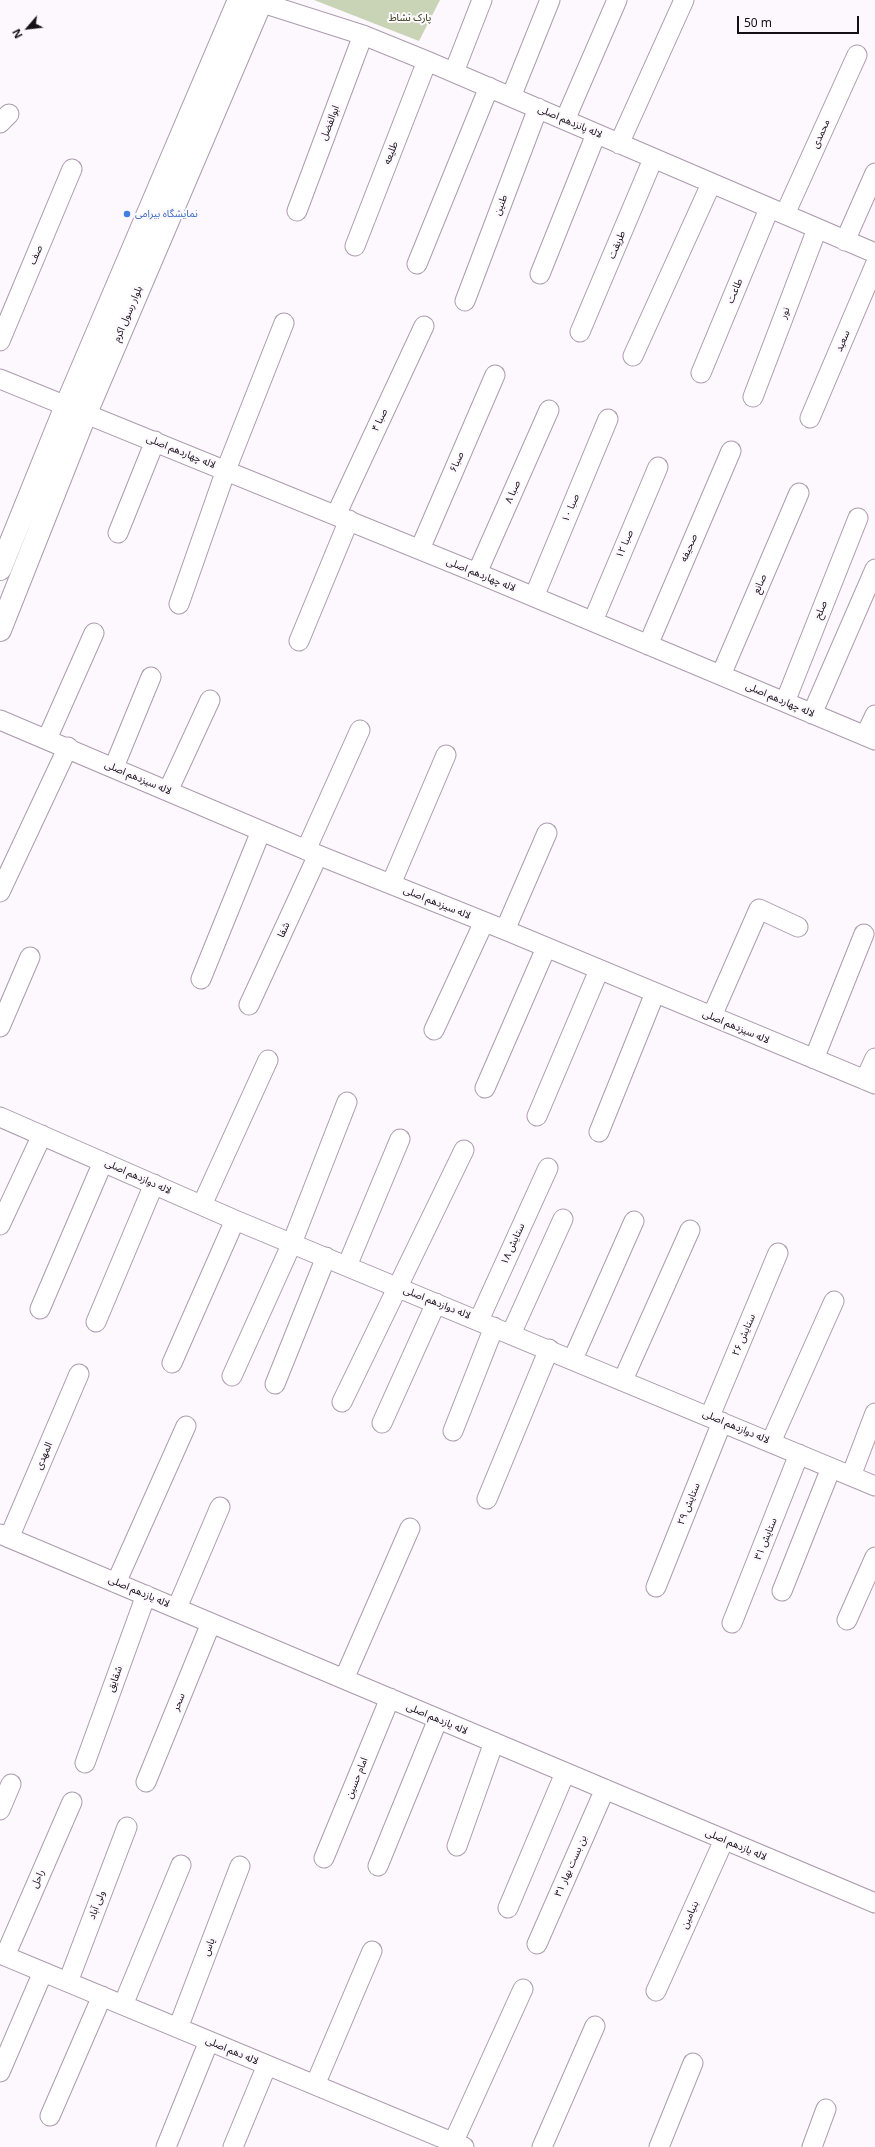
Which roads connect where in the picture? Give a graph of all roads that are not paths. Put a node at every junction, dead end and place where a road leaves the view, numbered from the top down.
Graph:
1 (482, 0) edge
2 (550, 0) edge
3 (617, 0) edge
4 (684, 0) edge
5 (254, 1) edge
6 (363, 36) junction
7 (857, 55) dead end
8 (427, 60) junction
9 (454, 72) junction
10 (489, 88) junction
11 (511, 97) junction
12 (538, 108) junction
13 (565, 120) junction
14 (596, 134) junction
15 (619, 144) junction
16 (654, 159) junction
17 (72, 169) dead end
18 (875, 172) edge
19 (711, 184) junction
20 (297, 211) dead end
21 (777, 211) junction
22 (817, 229) junction
23 (846, 241) junction
24 (355, 246) dead end
25 (875, 253) edge
26 (417, 264) dead end
27 (875, 265) edge
28 (540, 274) dead end
29 (465, 301) dead end
30 (284, 322) dead end
31 (424, 326) dead end
32 (580, 332) dead end
33 (0, 341) edge
34 (633, 356) dead end
35 (701, 373) dead end
36 (495, 375) dead end
37 (0, 379) edge
38 (753, 396) dead end
39 (76, 410) junction
40 (549, 410) dead end
41 (810, 418) dead end
42 (608, 419) dead end
43 (155, 441) junction
44 (731, 451) dead end
45 (658, 467) dead end
46 (226, 470) junction
47 (799, 493) dead end
48 (342, 518) junction
49 (858, 518) dead end
50 (118, 533) dead end
51 (420, 549) junction
52 (0, 569) edge
53 (875, 569) edge
54 (477, 573) junction
55 (534, 597) junction
56 (179, 604) dead end
57 (593, 621) junction
58 (0, 630) edge
59 (94, 633) dead end
60 (299, 640) dead end
61 (648, 645) junction
62 (720, 675) junction
63 (150, 677) dead end
64 (210, 700) dead end
65 (785, 702) junction
66 (812, 714) junction
67 (875, 715) edge
68 (0, 720) edge
69 (360, 730) dead end
70 (870, 738) edge
71 (47, 739) junction
72 (68, 747) junction
73 (446, 755) dead end
74 (114, 767) junction
75 (168, 791) junction
76 (261, 831) junction
77 (547, 832) dead end
78 (312, 852) junction
79 (391, 884) junction
80 (0, 892) edge
81 (484, 922) junction
82 (798, 927) dead end
83 (505, 930) junction
84 (864, 934) dead end
85 (546, 948) junction
86 (30, 957) dead end
87 (599, 970) junction
88 (201, 979) dead end
89 (655, 993) junction
90 (249, 1005) dead end
91 (712, 1016) junction
92 (0, 1028) edge
93 (434, 1030) dead end
94 (875, 1058) edge
95 (814, 1059) junction
96 (268, 1060) dead end
97 (870, 1082) edge
98 (485, 1088) dead end
99 (347, 1102) dead end
100 (537, 1116) dead end
101 (0, 1117) edge
102 (599, 1132) dead end
103 (42, 1135) junction
104 (400, 1139) dead end
105 (464, 1150) dead end
106 (103, 1162) junction
107 (548, 1168) dead end
108 (154, 1184) junction
109 (202, 1205) junction
110 (563, 1219) dead end
111 (235, 1220) junction
112 (634, 1221) dead end
113 (0, 1224) edge
114 (690, 1230) dead end
115 (292, 1243) junction
116 (778, 1253) dead end
117 (326, 1257) junction
118 (347, 1266) junction
119 (398, 1287) junction
120 (834, 1301) dead end
121 (436, 1303) junction
122 (40, 1309) dead end
123 (96, 1322) dead end
124 (494, 1327) junction
125 (549, 1349) junction
126 (573, 1359) junction
127 (172, 1363) dead end
128 (79, 1374) dead end
129 (232, 1376) dead end
130 (623, 1380) junction
131 (275, 1384) dead end
132 (342, 1402) dead end
133 (875, 1414) edge
134 (716, 1419) junction
135 (382, 1423) dead end
136 (186, 1426) dead end
137 (453, 1431) dead end
138 (772, 1442) junction
139 (799, 1454) junction
140 (831, 1468) junction
141 (851, 1476) junction
142 (875, 1486) edge
143 (487, 1499) dead end
144 (220, 1506) dead end
145 (410, 1528) dead end
146 (5, 1536) edge
147 (875, 1557) edge
148 (116, 1583) junction
149 (656, 1587) dead end
150 (782, 1591) dead end
151 (146, 1595) junction
152 (177, 1608) junction
153 (847, 1620) dead end
154 (211, 1623) junction
155 (732, 1623) dead end
156 (344, 1679) junction
157 (390, 1698) junction
158 (438, 1719) junction
159 (494, 1742) junction
160 (85, 1763) dead end
161 (565, 1773) junction
162 (146, 1782) dead end
163 (11, 1784) dead end
164 (605, 1789) junction
165 (72, 1802) dead end
166 (0, 1810) edge
167 (126, 1828) dead end
168 (724, 1840) junction
169 (458, 1846) dead end
170 (324, 1858) dead end
171 (182, 1865) dead end
172 (240, 1866) dead end
173 (378, 1866) dead end
174 (874, 1900) edge
175 (508, 1908) dead end
176 (538, 1944) dead end
177 (372, 1950) dead end
178 (2, 1955) edge
179 (44, 1972) junction
180 (68, 1982) junction
181 (523, 1989) dead end
182 (656, 1991) dead end
183 (102, 1996) junction
184 (123, 2005) junction
185 (595, 2026) dead end
186 (178, 2028) junction
187 (209, 2041) junction
188 (693, 2063) dead end
189 (267, 2065) junction
190 (0, 2072) edge
191 (315, 2085) junction
192 (826, 2109) dead end
193 (50, 2116) dead end
194 (458, 2145) edge
195 (166, 2147) edge
196 (232, 2147) edge
197 (542, 2147) edge
198 (659, 2147) edge
199 (812, 2147) edge

1 - 9 street
2 - 11 street
3 - 13 street
4 - 15 street
5 - 6 street, لاله پانزدهم اصلی
5 - 39 main road, بلوار رسول اکرم
6 - 8 street, لاله پانزدهم اصلی
6 - 20 street, ابوالفضل
7 - 21 street, محمدی
8 - 9 street, لاله پانزدهم اصلی
8 - 24 street, طلیعه
9 - 10 street, لاله پانزدهم اصلی
10 - 11 street, لاله پانزدهم اصلی
10 - 26 street
11 - 12 street, لاله پانزدهم اصلی
12 - 13 street, لاله پانزدهم اصلی
12 - 29 street, طنین
13 - 14 street, لاله پانزدهم اصلی
14 - 15 street, لاله پانزدهم اصلی
14 - 28 street
15 - 16 street, لاله پانزدهم اصلی
16 - 19 street, لاله پانزدهم اصلی
16 - 32 street, طریقت
17 - 33 street, صف
18 - 23 street
19 - 21 street, لاله پانزدهم اصلی
19 - 34 street
21 - 22 street, لاله پانزدهم اصلی
21 - 35 street, طاعت
22 - 23 street, لاله پانزدهم اصلی
22 - 38 street, نور
23 - 25 street, لاله پانزدهم اصلی
27 - 41 street, سعید
30 - 46 street
31 - 48 street, صبا ۴
36 - 51 street, صبا۶
37 - 39 street, لاله چهاردهم اصلی
39 - 43 street, لاله چهاردهم اصلی
39 - 52 main road, بلوار رسول اکرم
39 - 58 main road, بلوار رسول اکرم
40 - 54 street, صبا ۸
42 - 55 street, صبا ۱۰
43 - 46 street, لاله چهاردهم اصلی
43 - 50 street
44 - 61 street, صحیفه
45 - 57 street, صبا ۱۲
46 - 48 street, لاله چهاردهم اصلی
46 - 56 street
47 - 62 street, صانع
48 - 51 street, لاله چهاردهم اصلی
48 - 60 street, صبا ۴
49 - 65 street, صلح
51 - 54 street, لاله چهاردهم اصلی
53 - 66 street
54 - 55 street, لاله چهاردهم اصلی
55 - 57 street, لاله چهاردهم اصلی
57 - 61 street, لاله چهاردهم اصلی
59 - 71 street
61 - 62 street, لاله چهاردهم اصلی
62 - 65 street, لاله چهاردهم اصلی
63 - 74 street
64 - 75 street
65 - 66 street, لاله چهاردهم اصلی
66 - 70 street, لاله چهاردهم اصلی
67 - 70 street
68 - 71 street, لاله سیزدهم اصلی
69 - 78 street, شفا
71 - 72 street, لاله سیزدهم اصلی
72 - 74 street, لاله سیزدهم اصلی
72 - 80 street
73 - 79 street
74 - 75 street, لاله سیزدهم اصلی
75 - 76 street, لاله سیزدهم اصلی
76 - 78 street, لاله سیزدهم اصلی
76 - 88 street
77 - 83 street
78 - 79 street, لاله سیزدهم اصلی
78 - 90 street, شفا
79 - 81 street, لاله سیزدهم اصلی
81 - 83 street, لاله سیزدهم اصلی
81 - 93 street
82 - 91 street
83 - 85 street, لاله سیزدهم اصلی
84 - 95 street
85 - 87 street, لاله سیزدهم اصلی
85 - 98 street
86 - 92 street
87 - 89 street, لاله سیزدهم اصلی
87 - 100 street
89 - 91 street, لاله سیزدهم اصلی
89 - 102 street
91 - 95 street, لاله سیزدهم اصلی
94 - 97 street
95 - 97 street, لاله سیزدهم اصلی
96 - 109 street
99 - 115 street
101 - 103 street, لاله دوازدهم اصلی
103 - 106 street, لاله دوازدهم اصلی
103 - 113 street
104 - 118 street
105 - 119 street
106 - 108 street, لاله دوازدهم اصلی
106 - 122 street
107 - 124 street, ستایش ۱۸
108 - 109 street, لاله دوازدهم اصلی
108 - 123 street
109 - 111 street, لاله دوازدهم اصلی
110 - 124 street
111 - 115 street, لاله دوازدهم اصلی
111 - 127 street
112 - 126 street
114 - 130 street
115 - 117 street, لاله دوازدهم اصلی
115 - 129 street
116 - 134 street, ستایش ۲۶
117 - 118 street, لاله دوازدهم اصلی
117 - 131 street
118 - 119 street, لاله دوازدهم اصلی
119 - 121 street, لاله دوازدهم اصلی
119 - 132 street
120 - 138 street
121 - 124 street, لاله دوازدهم اصلی
121 - 135 street
124 - 125 street, لاله دوازدهم اصلی
124 - 137 street
125 - 126 street, لاله دوازدهم اصلی
125 - 143 street
126 - 130 street, لاله دوازدهم اصلی
128 - 146 street, المهدی
130 - 134 street, لاله دوازدهم اصلی
133 - 141 street
134 - 138 street, لاله دوازدهم اصلی
134 - 149 street, ستایش ۲۹
136 - 148 street
138 - 139 street, لاله دوازدهم اصلی
139 - 140 street, لاله دوازدهم اصلی
139 - 155 street, ستایش ۳۱
140 - 141 street, لاله دوازدهم اصلی
140 - 150 street
141 - 142 street, لاله دوازدهم اصلی
144 - 152 street
145 - 156 street
146 - 148 street, لاله یازدهم اصلی
147 - 153 street
148 - 151 street, لاله یازدهم اصلی
151 - 152 street, لاله یازدهم اصلی
151 - 160 street, شقایق
152 - 154 street, لاله یازدهم اصلی
154 - 156 street, لاله یازدهم اصلی
154 - 162 street, سحر
156 - 157 street, لاله یازدهم اصلی
157 - 158 street, لاله یازدهم اصلی
157 - 170 street, امام حسین
158 - 159 street, لاله یازدهم اصلی
158 - 173 street
159 - 161 street, لاله یازدهم اصلی
159 - 169 street
161 - 164 street, لاله یازدهم اصلی
161 - 175 street
163 - 166 street
164 - 168 street, لاله یازدهم اصلی
164 - 176 street, بن بست بهار ٣١
165 - 178 street, راحل
167 - 180 street, ولی آباد
168 - 174 street, لاله یازدهم اصلی
168 - 182 street, بنیامین
171 - 184 street
172 - 186 street, یاس
177 - 191 street
178 - 179 street, لاله دهم اصلی
179 - 180 street, لاله دهم اصلی
179 - 190 street
180 - 183 street, لاله دهم اصلی
181 - 194 street
183 - 184 street, لاله دهم اصلی
183 - 193 street
184 - 186 street, لاله دهم اصلی
185 - 197 street
186 - 187 street, لاله دهم اصلی
187 - 189 street, لاله دهم اصلی
187 - 195 street
188 - 198 street
189 - 191 street, لاله دهم اصلی
189 - 196 street
191 - 194 street, لاله دهم اصلی
192 - 199 street

